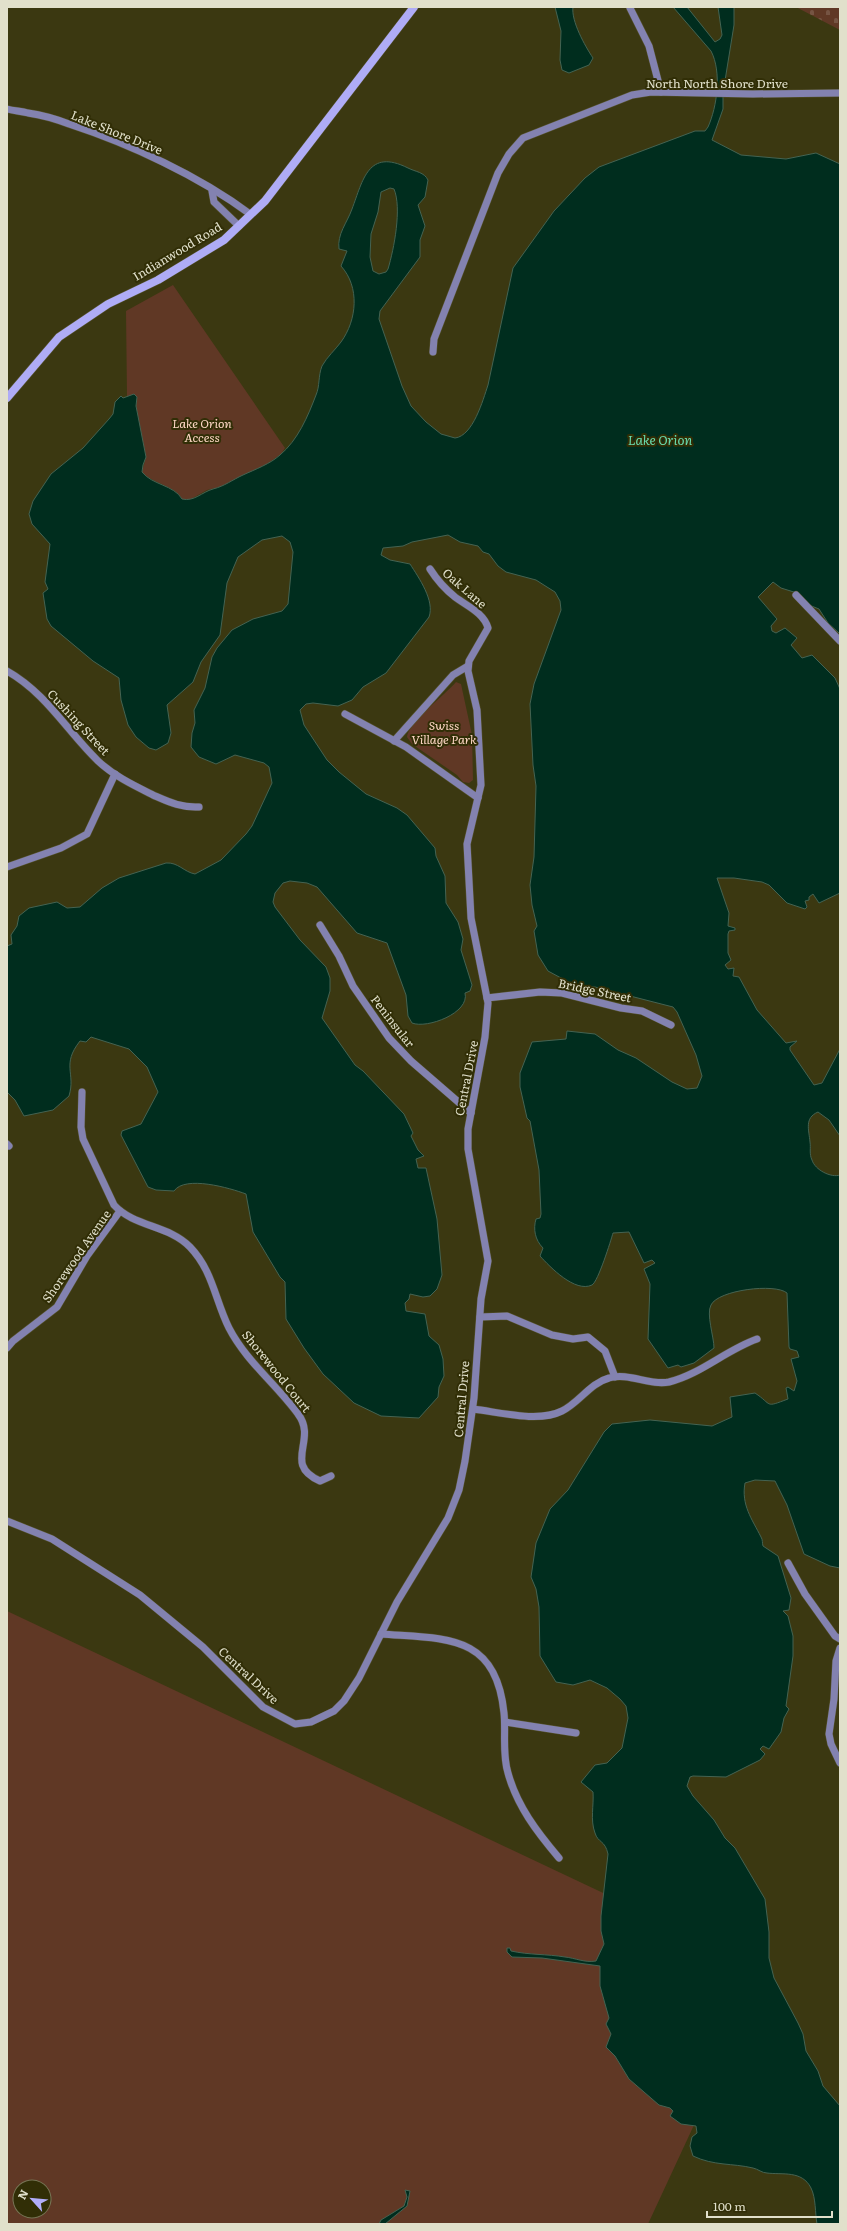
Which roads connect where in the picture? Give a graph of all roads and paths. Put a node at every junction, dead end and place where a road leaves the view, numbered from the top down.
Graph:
1 (414, 7) edge
2 (630, 8) edge
3 (661, 92) junction
4 (840, 92) edge
5 (7, 109) edge
6 (212, 191) junction
7 (250, 214) junction
8 (239, 226) junction
9 (433, 352) dead end
10 (7, 398) edge
11 (430, 569) dead end
12 (796, 595) dead end
13 (840, 641) edge
14 (468, 666) junction
15 (7, 671) edge
16 (346, 714) dead end
17 (394, 741) junction
18 (115, 774) junction
19 (478, 798) junction
20 (199, 807) dead end
21 (7, 867) edge
22 (320, 925) dead end
23 (487, 998) junction
24 (671, 1025) dead end
25 (82, 1092) dead end
26 (471, 1113) junction
27 (120, 1212) junction
28 (480, 1317) junction
29 (757, 1339) dead end
30 (7, 1348) edge
31 (615, 1377) junction
32 (473, 1409) junction
33 (331, 1476) dead end
34 (7, 1521) edge
35 (788, 1563) dead end
36 (381, 1634) junction
37 (840, 1639) edge
38 (840, 1648) edge
39 (505, 1722) junction
40 (576, 1734) dead end
41 (840, 1763) edge
42 (559, 1858) dead end

1 - 7 street, Indianwood Road
2 - 3 street
3 - 4 street, North North Shore Drive
3 - 9 street, North North Shore Drive
5 - 6 street, Lake Shore Drive
6 - 7 street, Lake Shore Drive
6 - 8 street
7 - 8 street, Indianwood Road
8 - 10 street, Indianwood Road
11 - 14 street, Oak Lane
12 - 13 street
14 - 17 street
14 - 19 street, Central Drive
15 - 18 street, Cushing Street
16 - 17 street
17 - 19 street
18 - 20 street, Cushing Street
18 - 21 street
19 - 23 street, Central Drive
22 - 26 street, Peninsular
23 - 24 street, Bridge Street
23 - 26 street, Central Drive
25 - 27 street, Shorewood Avenue
26 - 28 street, Central Drive
27 - 30 street, Shorewood Avenue
27 - 33 street, Shorewood Court
28 - 31 street
28 - 32 street, Central Drive
29 - 31 street
31 - 32 street
32 - 36 street, Central Drive
34 - 36 street, Central Drive
35 - 37 street
36 - 39 street
38 - 41 street
39 - 40 street
39 - 42 street

